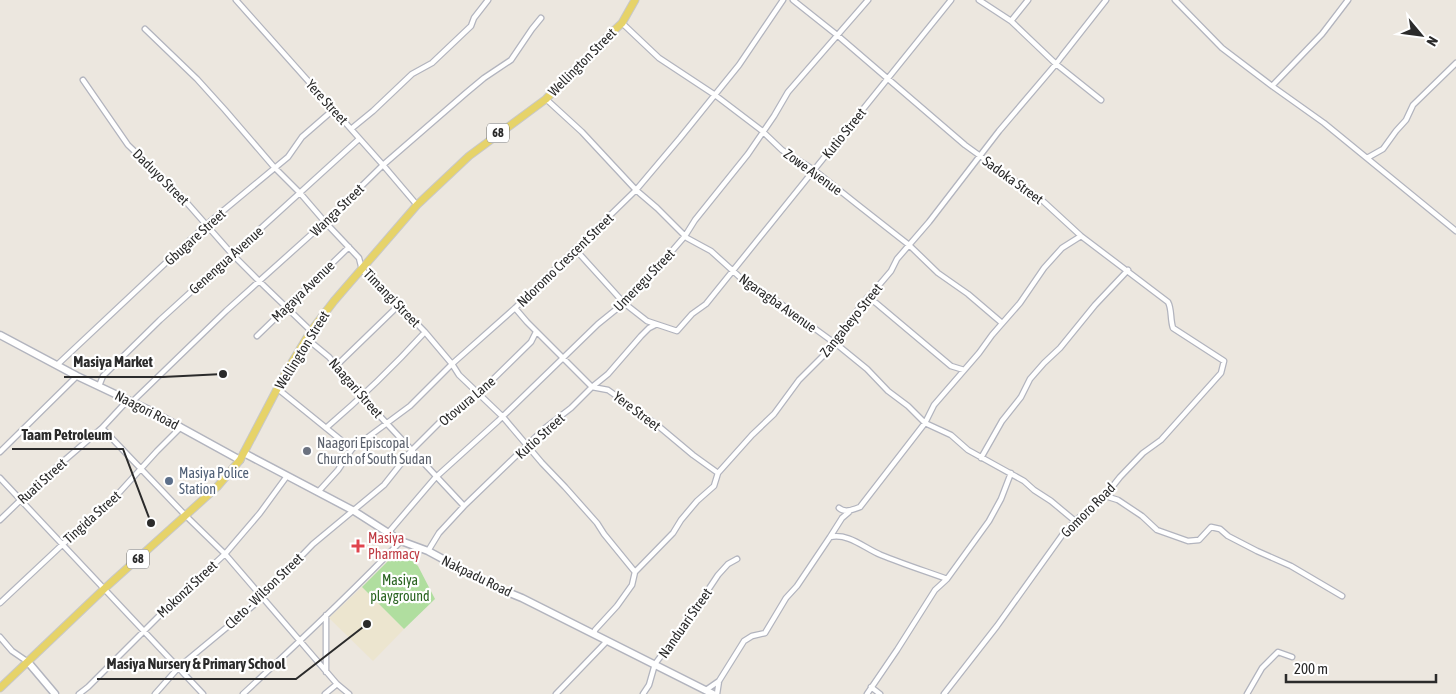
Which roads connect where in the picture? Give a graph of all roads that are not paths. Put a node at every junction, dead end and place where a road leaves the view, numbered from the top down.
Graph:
1 (236, 0) edge
2 (488, 0) edge
3 (635, 0) edge
4 (783, 0) edge
5 (793, 0) edge
6 (868, 0) edge
7 (951, 0) edge
8 (979, 0) edge
9 (1028, 0) edge
10 (1106, 0) edge
11 (1175, 0) edge
12 (1348, 0) edge
13 (541, 18) dead end
14 (1011, 21) junction
15 (622, 23) junction
16 (145, 29) dead end
17 (837, 35) junction
18 (1456, 63) edge
19 (1056, 64) junction
20 (888, 79) junction
21 (83, 80) dead end
22 (1272, 86) junction
23 (715, 96) junction
24 (546, 99) junction
25 (1101, 100) dead end
26 (333, 110) junction
27 (352, 129) junction
28 (763, 131) junction
29 (359, 139) junction
30 (980, 156) junction
31 (1367, 158) junction
32 (383, 165) junction
33 (274, 167) junction
34 (814, 170) junction
35 (636, 190) junction
36 (300, 193) junction
37 (417, 205) junction
38 (325, 222) junction
39 (206, 225) junction
40 (1456, 231) edge
41 (685, 236) junction
42 (1081, 236) junction
43 (909, 245) junction
44 (349, 247) junction
45 (575, 250) junction
46 (232, 254) junction
47 (362, 270) junction
48 (733, 270) junction
49 (1128, 270) junction
50 (259, 281) junction
51 (867, 298) junction
52 (624, 304) junction
53 (398, 306) junction
54 (286, 308) junction
55 (515, 308) junction
56 (1002, 323) junction
57 (655, 325) junction
58 (311, 331) junction
59 (424, 332) junction
60 (536, 332) junction
61 (0, 335) edge
62 (257, 336) dead end
63 (306, 338) junction
64 (833, 342) junction
65 (563, 358) junction
66 (1224, 361) joint
67 (452, 364) junction
68 (58, 365) junction
69 (336, 366) junction
70 (964, 370) junction
71 (77, 376) junction
72 (99, 386) junction
73 (592, 387) junction
74 (278, 388) junction
75 (478, 394) junction
76 (363, 396) junction
77 (130, 401) junction
78 (503, 417) junction
79 (925, 422) junction
80 (387, 423) junction
81 (181, 427) junction
82 (102, 428) junction
83 (326, 428) junction
84 (527, 445) junction
85 (352, 449) junction
86 (411, 451) junction
87 (0, 452) edge
88 (242, 456) junction
89 (981, 458) junction
90 (140, 468) junction
91 (718, 473) junction
92 (1011, 473) junction
93 (287, 476) junction
94 (438, 477) junction
95 (0, 478) edge
96 (318, 492) junction
97 (1105, 496) junction
98 (21, 500) junction
99 (464, 506) junction
100 (354, 511) junction
101 (849, 512) junction
102 (185, 515) junction
103 (842, 518) junction
104 (0, 520) edge
105 (1075, 521) junction
106 (388, 533) junction
107 (830, 537) junction
108 (401, 541) junction
109 (62, 544) junction
110 (428, 551) junction
111 (225, 554) junction
112 (736, 559) dead end
113 (635, 572) junction
114 (947, 579) junction
115 (104, 589) junction
116 (1342, 596) dead end
117 (261, 597) junction
118 (0, 603) edge
119 (326, 615) junction
120 (143, 631) junction
121 (594, 634) junction
122 (0, 638) edge
123 (299, 640) junction
124 (607, 641) junction
125 (1292, 656) dead end
126 (28, 662) junction
127 (655, 664) junction
128 (179, 668) junction
129 (326, 672) junction
130 (719, 681) junction
131 (336, 684) junction
132 (871, 687) junction
133 (0, 688) edge
134 (706, 690) junction
135 (55, 694) edge
136 (79, 694) edge
137 (155, 694) edge
138 (203, 694) edge
139 (243, 694) edge
140 (325, 694) edge
141 (349, 694) edge
142 (556, 694) edge
143 (643, 694) edge
144 (713, 694) edge
145 (718, 694) edge
146 (867, 694) edge
147 (880, 694) edge
148 (944, 694) edge
149 (1247, 694) edge

1 - 26 street, Yere Street
2 - 27 street
3 - 15 main road, Wellington Street / 68
4 - 23 street, Ndoromo Crescent Street
5 - 17 street, Sadoka Street
6 - 17 street, Umeregu Street
7 - 20 street, Kutio Street
8 - 14 street
9 - 14 street
10 - 19 street, Zangabeyo Street
11 - 22 street
12 - 22 street
13 - 32 street, Wanga Street
14 - 19 street
15 - 23 street, Zowe Avenue
15 - 24 main road, Wellington Street / 68
16 - 33 street, Timangi Street
17 - 20 street, Sadoka Street
17 - 28 street, Umeregu Street
18 - 31 street
19 - 25 street
19 - 30 street, Zangabeyo Street
20 - 30 street, Sadoka Street
20 - 34 street, Kutio Street
21 - 39 street, Daduyo Street
22 - 31 street
23 - 28 street, Zowe Avenue
23 - 35 street, Ndoromo Crescent Street
24 - 35 street, Ngaragba Avenue
24 - 37 main road, Wellington Street / 68
26 - 27 street, Yere Street
26 - 33 street, Gbugare Street
27 - 29 street, Yere Street
28 - 34 street, Zowe Avenue
28 - 41 street, Umeregu Street
29 - 32 street, Yere Street
29 - 36 street, Genengua Avenue
30 - 42 street, Sadoka Street
30 - 43 street, Zangabeyo Street
31 - 40 street
32 - 37 street, Yere Street
32 - 38 street, Wanga Street
33 - 36 street, Timangi Street
33 - 39 street, Gbugare Street
34 - 43 street, Zowe Avenue
34 - 48 street, Kutio Street
35 - 41 street, Ngaragba Avenue
35 - 45 street, Ndoromo Crescent Street
36 - 38 street, Timangi Street
36 - 46 street, Genengua Avenue
37 - 47 main road, Wellington Street / 68
38 - 44 street, Timangi Street
38 - 50 street, Wanga Street
39 - 46 street, Daduyo Street
39 - 68 street, Gbugare Street
41 - 48 street, Ngaragba Avenue
41 - 52 street, Umeregu Street
42 - 49 street, Sadoka Street
42 - 56 street
43 - 51 street, Zangabeyo Street
43 - 56 street, Zowe Avenue
44 - 47 street, Timangi Street
44 - 54 street, Magaya Avenue
45 - 52 street
45 - 55 street, Ndoromo Crescent Street
46 - 50 street, Daduyo Street
46 - 72 street, Genengua Avenue
47 - 53 street, Timangi Street
47 - 58 main road, Wellington Street / 68
48 - 57 street, Kutio Street
48 - 64 street, Ngaragba Avenue
49 - 66 street, Sadoka Street
49 - 89 street
50 - 54 street, Daduyo Street
50 - 77 street, Wanga Street
51 - 64 street, Zangabeyo Street
51 - 70 street
52 - 57 street
52 - 65 street, Umeregu Street
53 - 59 street, Timangi Street
53 - 69 street
54 - 58 street, Daduyo Street
54 - 62 street, Magaya Avenue
55 - 60 street, Yere Street
55 - 67 street, Ndoromo Crescent Street
56 - 70 street
57 - 73 street, Kutio Street
58 - 63 main road, Wellington Street / 68
59 - 67 street, Timangi Street
59 - 76 street
60 - 65 street, Yere Street
60 - 75 street, Otovura Lane
61 - 68 street, Naagori Road
63 - 69 street, Naagari Street
63 - 74 main road, Wellington Street / 68
64 - 79 street, Ngaragba Avenue
64 - 91 street, Zangabeyo Street
65 - 73 street, Yere Street
65 - 78 street, Umeregu Street
66 - 97 street, Gomoro Road
67 - 75 street, Timangi Street
67 - 80 street, Ndoromo Crescent Street
68 - 71 street, Naagori Road
69 - 76 street, Naagari Street
70 - 79 street
71 - 72 street, Naagori Road
71 - 87 street
72 - 77 street, Naagori Road
73 - 84 street, Kutio Street
73 - 91 street, Yere Street
74 - 83 street
74 - 88 main road, Wellington Street / 68
75 - 78 street, Timangi Street
75 - 86 street, Otovura Lane
76 - 80 street, Naagari Street
76 - 83 street
77 - 81 street, Naagori Road
77 - 82 street, Ruati Street
78 - 84 street, Timangi Street
78 - 94 street, Umeregu Street
79 - 89 street, Ngaragba Avenue
79 - 101 street
80 - 85 street, Ndoromo Crescent Street
80 - 86 street, Naagari Street
81 - 88 street, Naagori Road
81 - 90 street, Tingida Street
82 - 90 street
82 - 98 street, Ruati Street
83 - 85 street
84 - 99 street, Kutio Street
84 - 113 street, Timangi Street
85 - 96 street, Ndoromo Crescent Street
86 - 94 street, Naagari Street
86 - 100 street, Otovura Lane
88 - 93 street, Nakpadu Road
88 - 102 main road, Wellington Street / 68
89 - 92 street, Ngaragba Avenue
90 - 102 street
90 - 109 street, Tingida Street
91 - 113 street, Zangabeyo Street
92 - 105 street, Ngaragba Avenue
92 - 114 street
93 - 96 street, Nakpadu Road
93 - 111 street, Mokonzi Street
94 - 99 street, Naagari Street
94 - 106 street, Umeregu Street
95 - 98 street
96 - 100 street, Nakpadu Road
97 - 105 street, Gomoro Road
97 - 116 street
98 - 104 street, Ruati Street
98 - 109 street
99 - 110 street, Kutio Street
100 - 106 street, Nakpadu Road
100 - 117 street, Cleto - Wilson Street
101 - 103 street
101 - 103 street
102 - 111 street
102 - 115 main road, Wellington Street / 68
103 - 107 street
105 - 148 street, Gomoro Road
106 - 108 street, Nakpadu Road
107 - 114 street
107 - 130 street
108 - 110 street, Nakpadu Road
108 - 119 street
109 - 115 street
109 - 118 street, Tingida Street
110 - 121 street, Nakpadu Road
111 - 117 street
111 - 120 street, Mokonzi Street
112 - 127 street, Nanduari Street
113 - 121 street, Zangabeyo Street
114 - 132 street
115 - 120 street
115 - 126 main road, Wellington Street / 68
117 - 123 street
117 - 128 street, Cleto - Wilson Street
119 - 123 street
119 - 129 street
120 - 128 street
120 - 136 street, Mokonzi Street
121 - 124 street, Nakpadu Road
122 - 126 street
123 - 129 street
123 - 139 street
124 - 127 street, Nakpadu Road
124 - 142 street
125 - 149 street
126 - 133 main road, Wellington Street / 68
126 - 135 street
127 - 134 street, Nakpadu Road
127 - 143 street, Nanduari Street
128 - 137 street, Cleto - Wilson Street
128 - 138 street
129 - 131 street
130 - 134 street
130 - 145 street
131 - 140 street
131 - 141 street
132 - 146 street
132 - 147 street
134 - 144 street, Nakpadu Road

